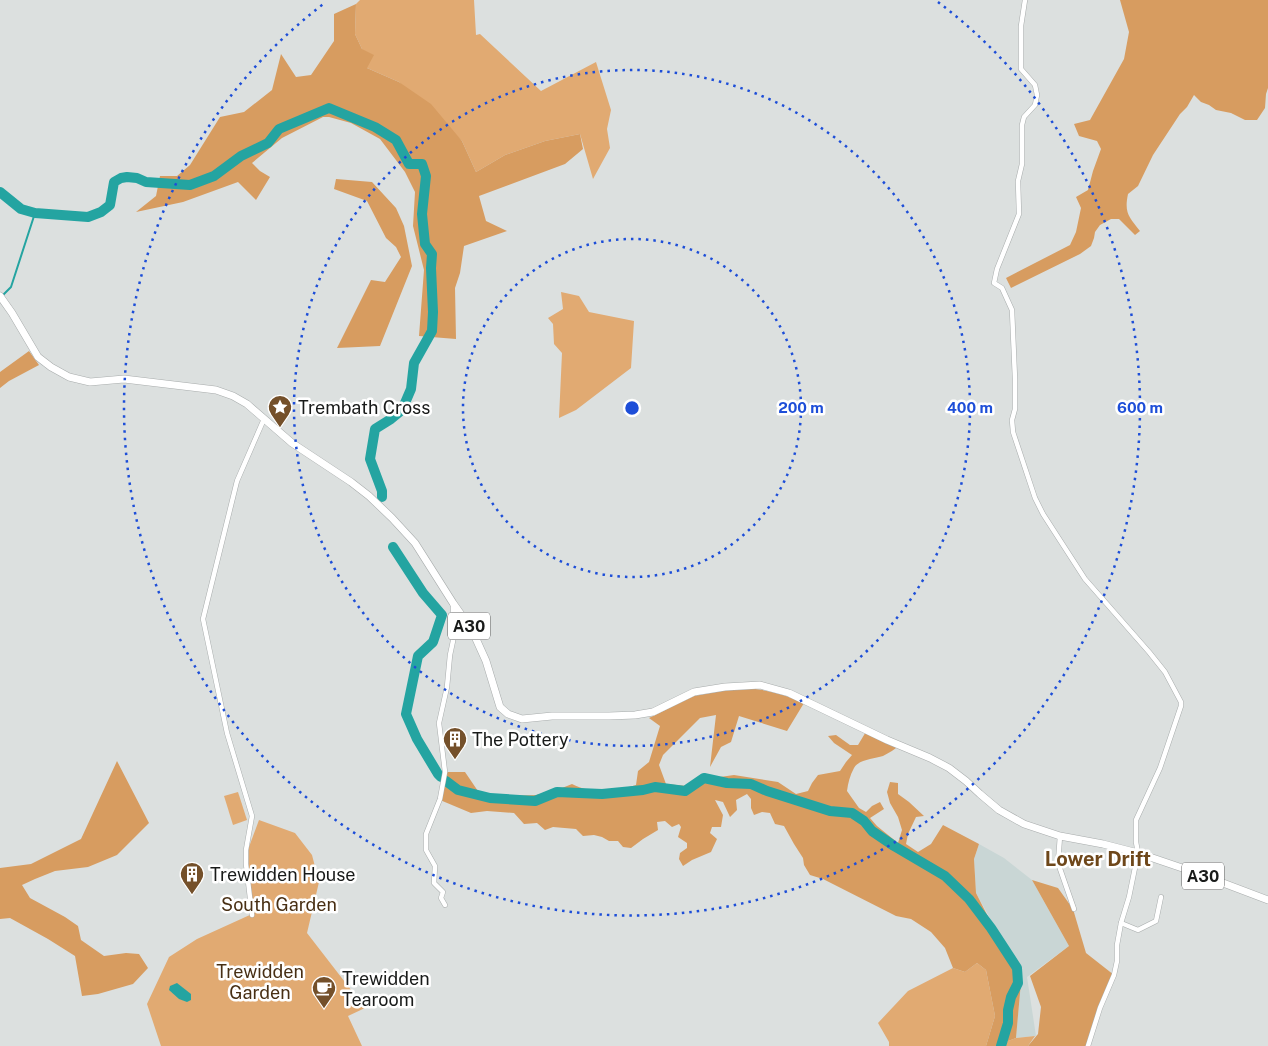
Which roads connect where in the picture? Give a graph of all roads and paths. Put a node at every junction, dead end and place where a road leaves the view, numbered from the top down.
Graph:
1 (1025, 0) edge
2 (2, 298) edge
3 (264, 419) junction
4 (453, 603) junction
5 (1060, 836) junction
6 (1138, 853) junction
7 (1161, 897) dead end
8 (1268, 900) edge
9 (445, 905) dead end
10 (1074, 909) dead end
11 (252, 914) dead end
12 (1121, 923) junction
13 (1088, 1046) edge

1 - 6 street
2 - 3 main road, A30
3 - 4 main road, A30
3 - 11 street
4 - 5 main road, A30
4 - 9 street
5 - 6 main road, A30
5 - 10 street
6 - 8 main road, A30
6 - 12 street
7 - 12 street
12 - 13 street

